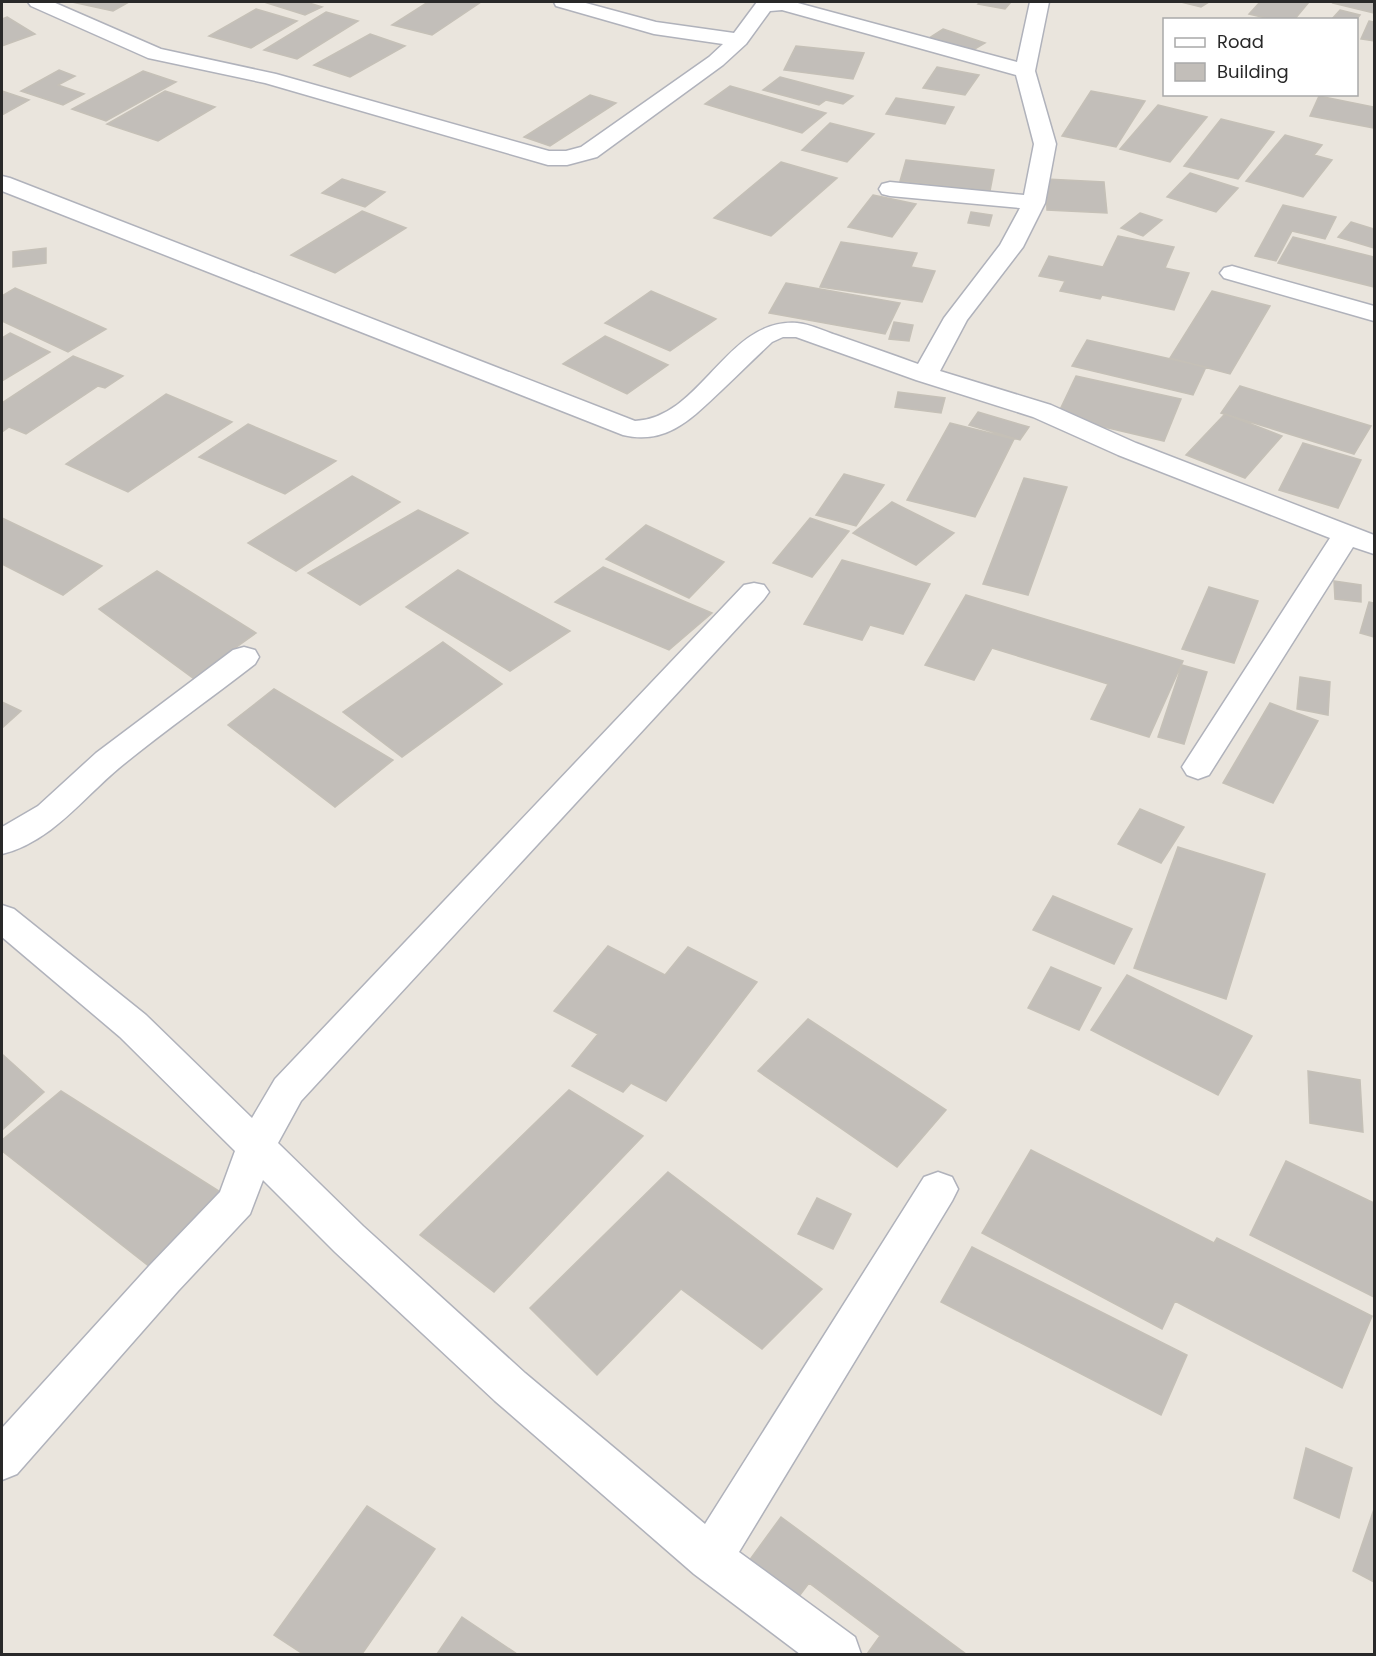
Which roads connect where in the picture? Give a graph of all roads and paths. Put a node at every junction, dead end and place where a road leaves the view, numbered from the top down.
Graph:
1 (38, 2) edge
2 (562, 2) edge
3 (1040, 2) edge
4 (740, 40) junction
5 (1025, 71) junction
6 (2, 183) edge
7 (890, 189) dead end
8 (1034, 203) junction
9 (1232, 273) dead end
10 (1374, 314) edge
11 (925, 375) junction
12 (1347, 534) junction
13 (1374, 544) edge
14 (754, 592) dead end
15 (244, 657) dead end
16 (1198, 767) dead end
17 (2, 842) edge
18 (2, 918) edge
19 (255, 1148) junction
20 (938, 1189) dead end
21 (2, 1459) edge
22 (710, 1558) junction
23 (838, 1654) edge

1 - 4 street
2 - 4 street
3 - 5 street
4 - 5 street
5 - 8 street
6 - 11 street
7 - 8 street
8 - 11 street
9 - 10 street
11 - 12 street
12 - 13 street
12 - 16 street
14 - 19 street
15 - 17 street
18 - 19 street
19 - 21 street
19 - 22 street
20 - 22 street
22 - 23 street

